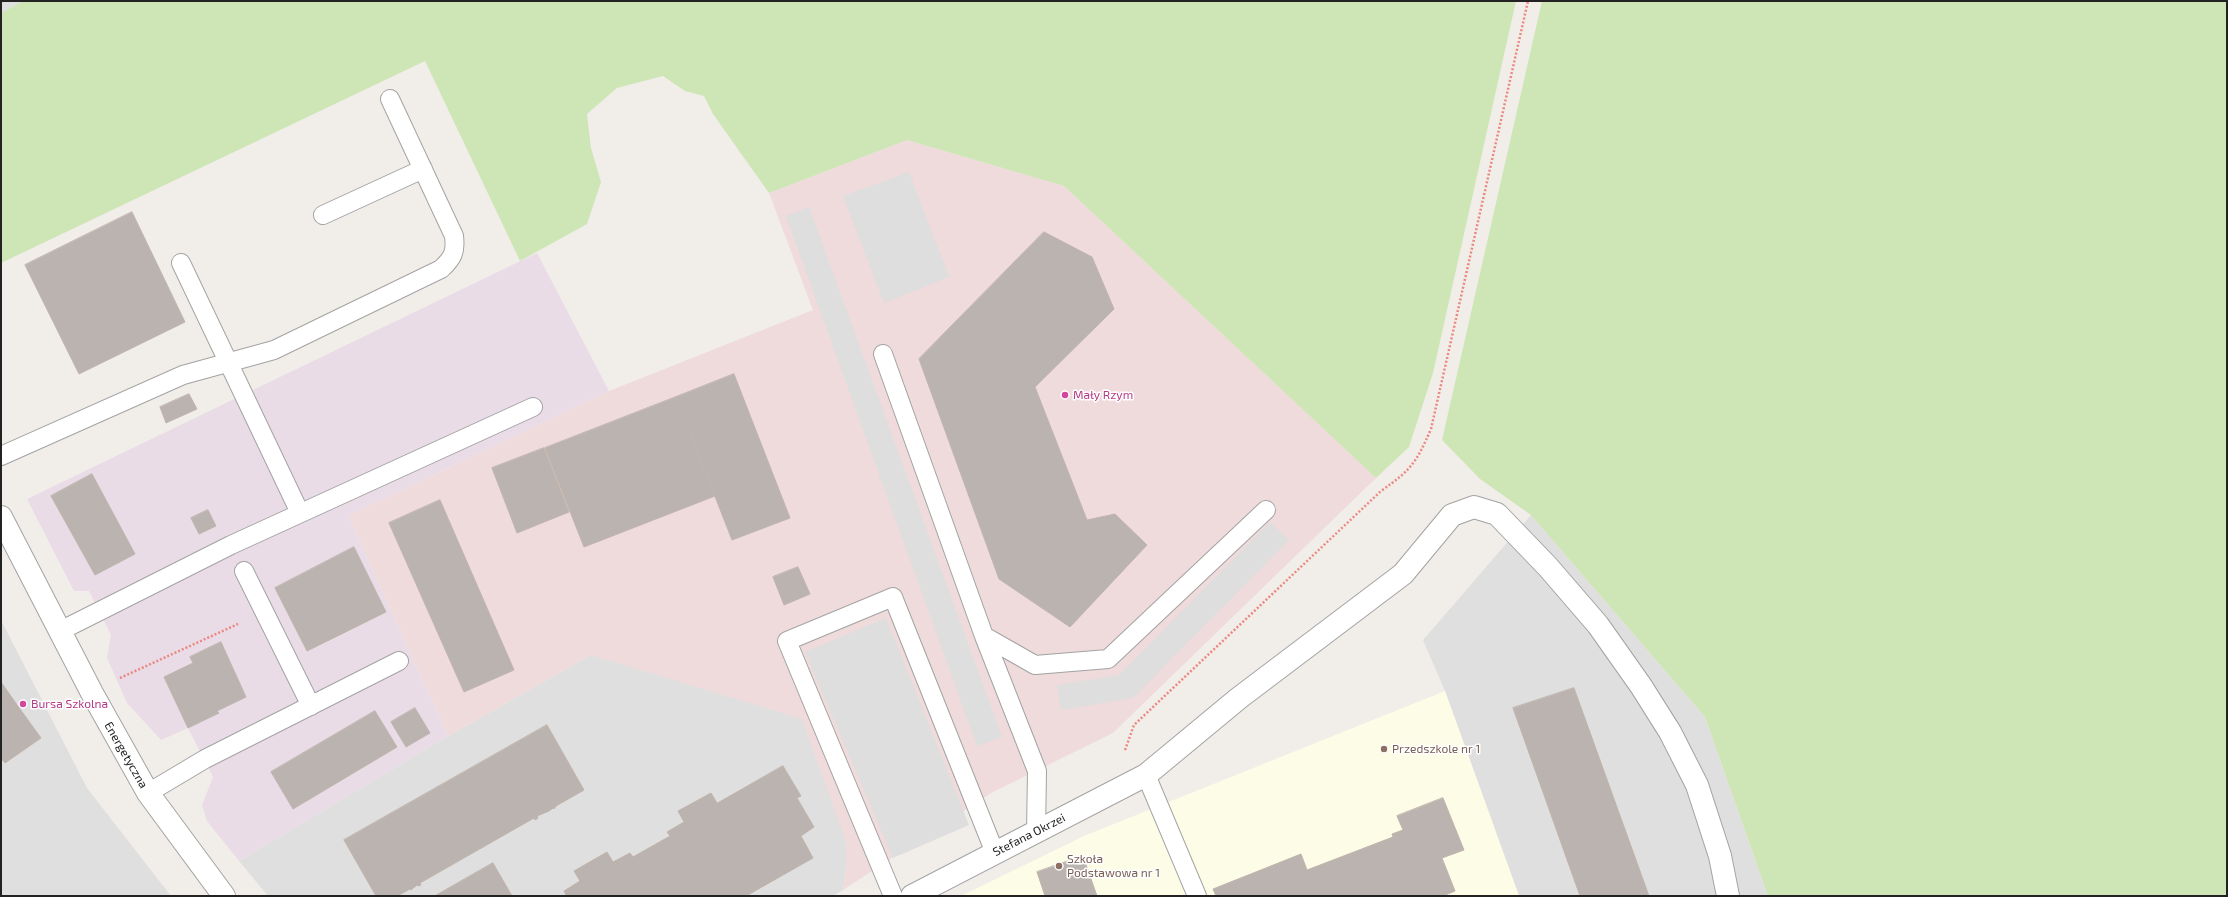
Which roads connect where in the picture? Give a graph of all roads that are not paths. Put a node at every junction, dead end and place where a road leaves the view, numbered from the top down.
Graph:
1 (390, 99) dead end
2 (423, 169) junction
3 (323, 215) dead end
4 (181, 263) dead end
5 (883, 354) dead end
6 (227, 362) junction
7 (532, 406) dead end
8 (1, 456) edge
9 (1266, 510) dead end
10 (300, 513) junction
11 (1, 517) edge
12 (244, 570) dead end
13 (60, 631) junction
14 (984, 636) junction
15 (399, 661) dead end
16 (311, 706) junction
17 (1146, 775) junction
18 (148, 793) junction
19 (1036, 832) junction
20 (995, 853) junction
21 (224, 896) edge
22 (893, 896) edge
23 (912, 896) edge
24 (1197, 896) edge
25 (1728, 896) edge

1 - 2 lane
2 - 3 lane
2 - 6 lane
4 - 6 lane
5 - 14 lane
6 - 8 lane
6 - 10 lane
7 - 10 lane
9 - 14 lane
10 - 13 lane
11 - 13 street, Energetyczna
12 - 16 lane
13 - 18 street, Energetyczna
14 - 19 lane
15 - 16 lane
16 - 18 lane
17 - 19 street, Stefana Okrzei
17 - 24 lane
17 - 25 street, Stefana Okrzei
18 - 21 street, Energetyczna
19 - 20 street, Stefana Okrzei
20 - 22 lane
20 - 23 street, Stefana Okrzei

